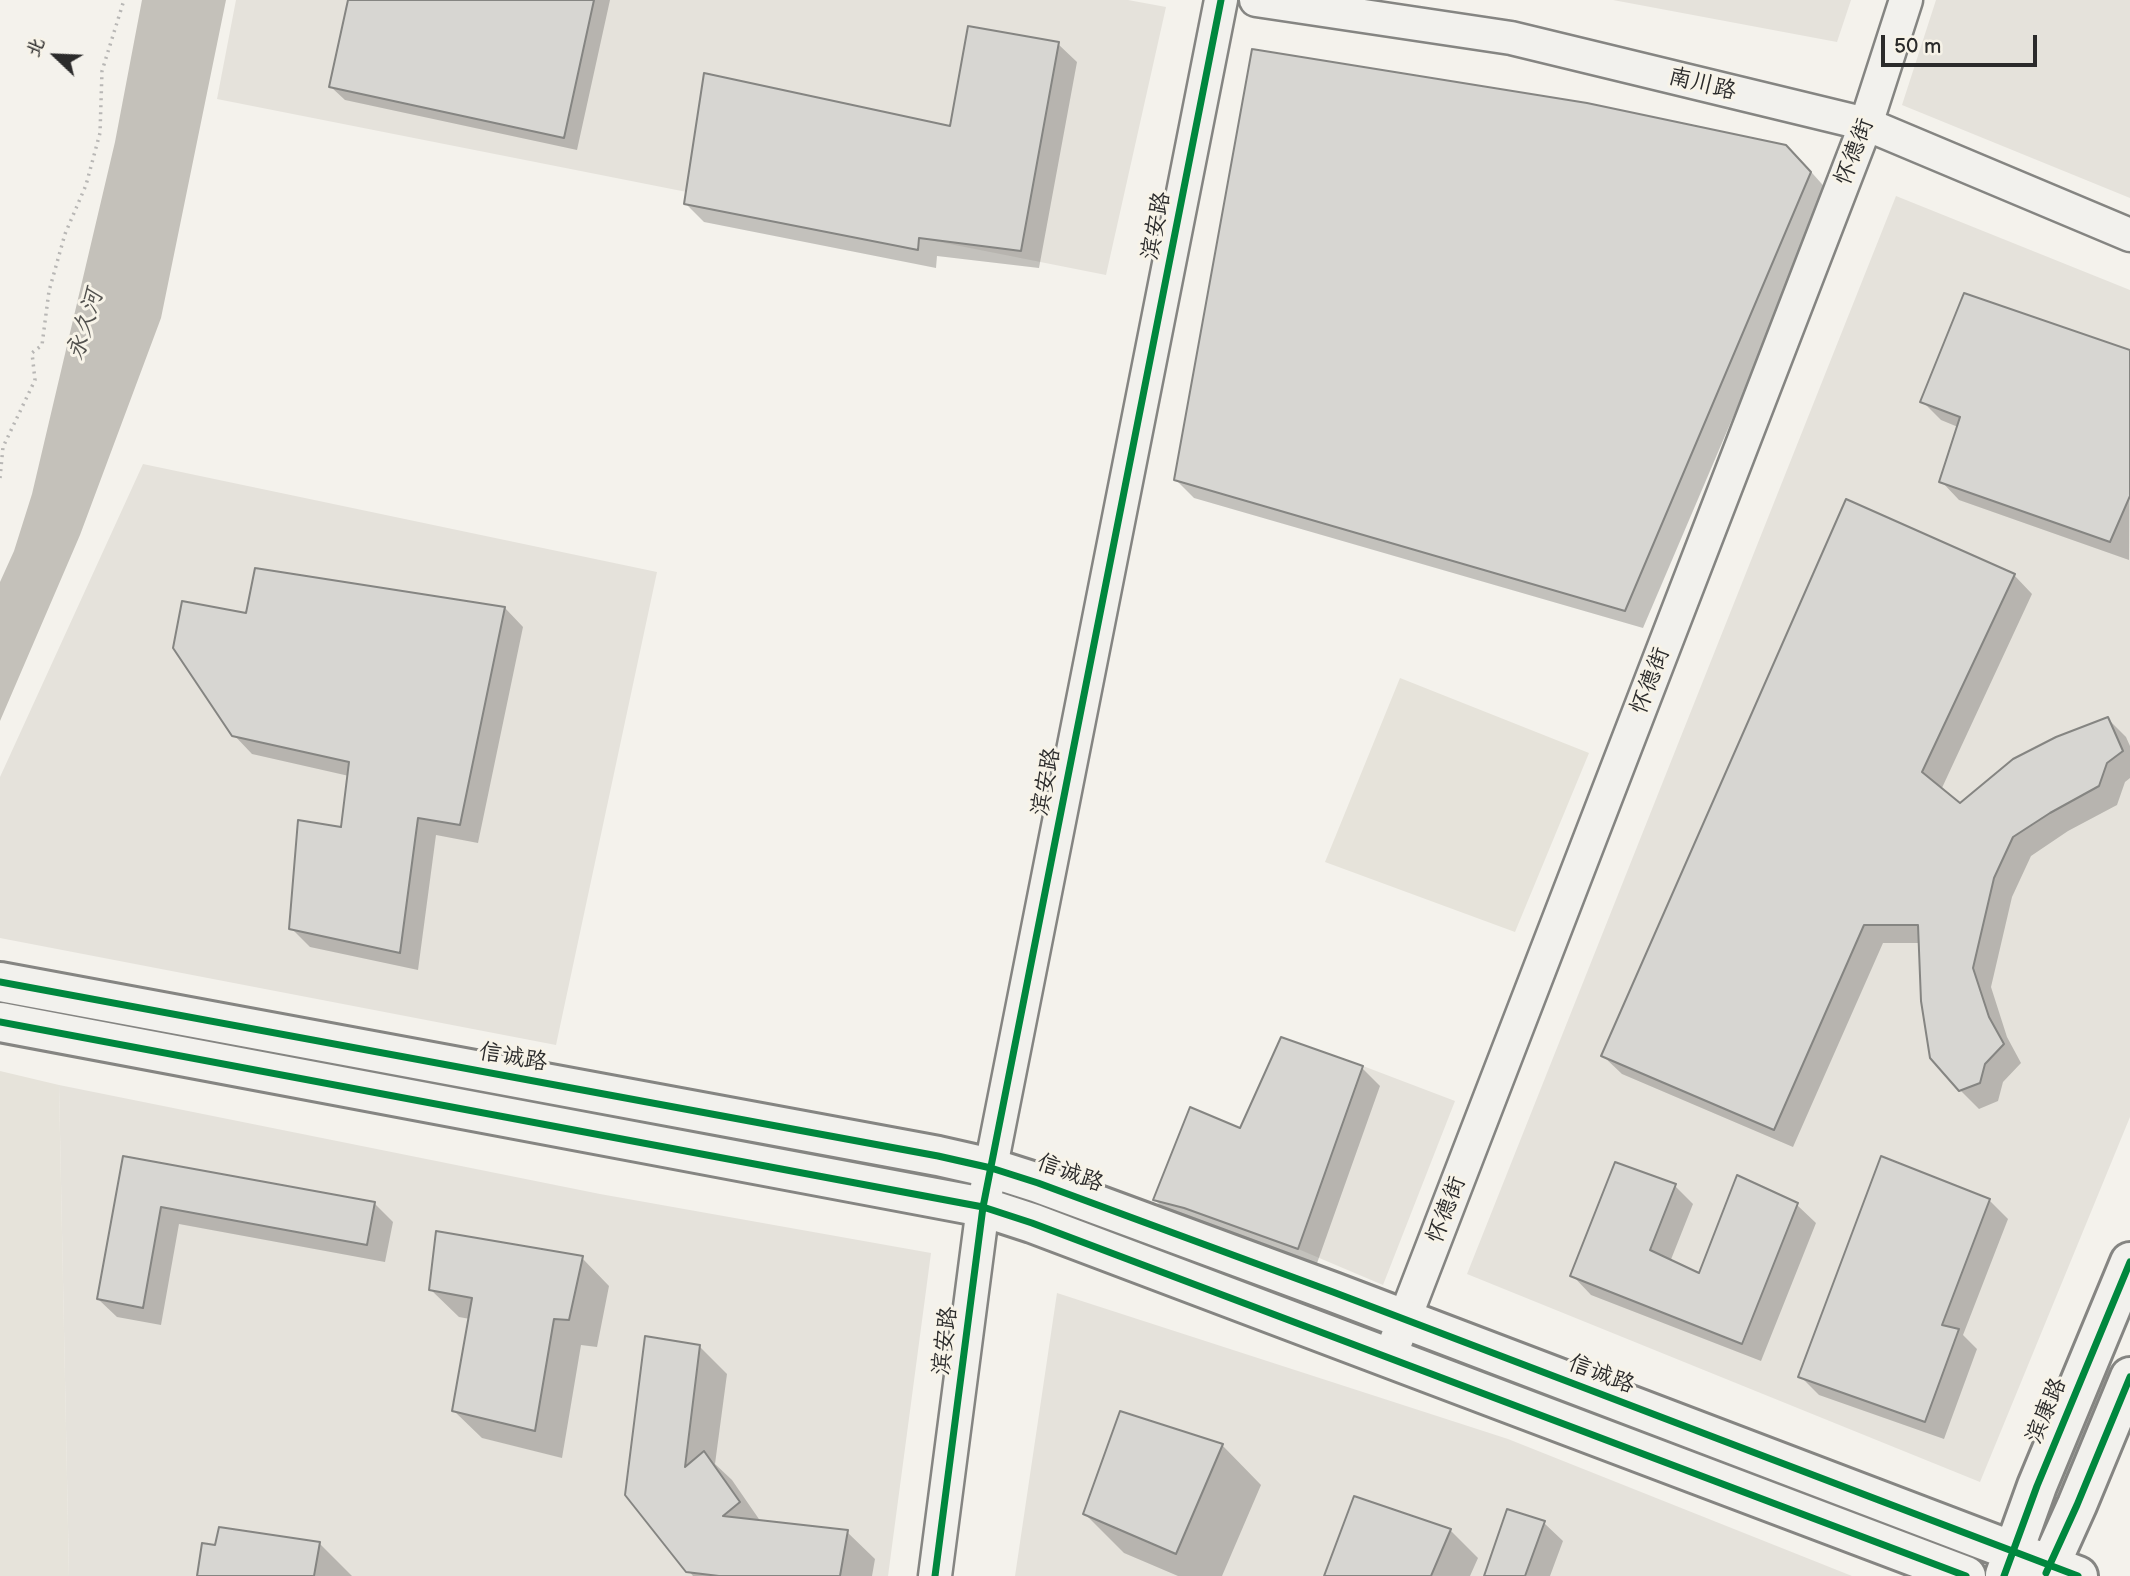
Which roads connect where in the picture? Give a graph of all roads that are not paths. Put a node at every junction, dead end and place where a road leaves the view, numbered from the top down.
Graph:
1 (1221, 0) edge
2 (1256, 0) edge
3 (1906, 0) edge
4 (1867, 124) junction
5 (2130, 235) edge
6 (17, 985) edge
7 (13, 1024) edge
8 (991, 1168) junction
9 (983, 1207) junction
10 (2130, 1262) edge
11 (1404, 1320) junction
12 (1389, 1359) junction
13 (2130, 1377) edge
14 (2009, 1564) edge
15 (2058, 1572) edge
16 (935, 1576) edge
17 (1966, 1576) edge

1 - 8 street, 滨安路
2 - 4 street, 南川路
3 - 4 street, 怀德街
4 - 5 street, 南川路
4 - 11 street, 怀德街
6 - 8 main road, 信诚路
7 - 9 main road
8 - 9 street, 滨安路
8 - 11 main road, 信诚路
9 - 12 main road
9 - 16 street, 滨安路
10 - 14 main road, 滨康路
11 - 12 street, 怀德街
11 - 14 main road, 信诚路
12 - 17 main road
13 - 15 main road
14 - 15 main road, 信诚路

